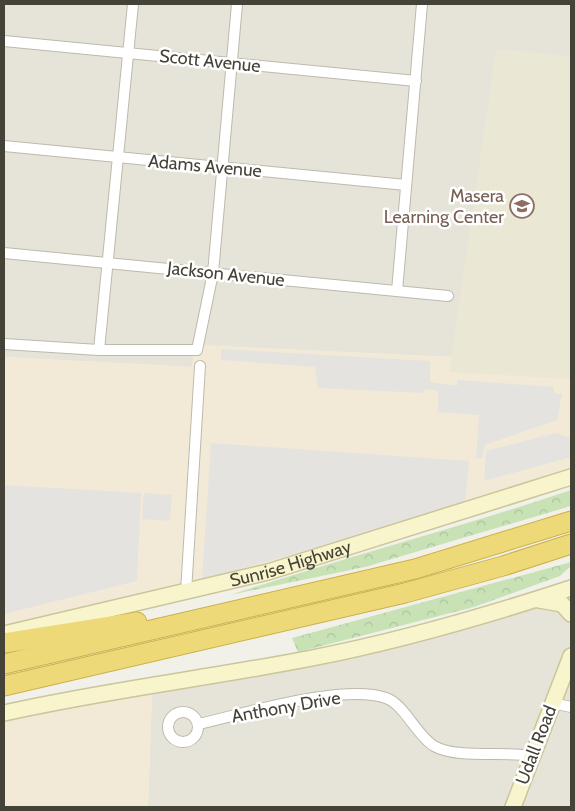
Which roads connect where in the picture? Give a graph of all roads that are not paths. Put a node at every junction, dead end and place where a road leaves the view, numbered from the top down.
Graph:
1 (133, 4) edge
2 (237, 4) edge
3 (422, 4) edge
4 (4, 41) edge
5 (128, 53) junction
6 (233, 64) junction
7 (416, 80) junction
8 (4, 146) edge
9 (118, 158) junction
10 (222, 168) junction
11 (406, 185) junction
12 (4, 253) edge
13 (108, 262) junction
14 (213, 274) junction
15 (397, 291) junction
16 (448, 296) dead end
17 (4, 344) edge
18 (99, 350) junction
19 (200, 366) dead end
20 (571, 476) edge
21 (571, 521) edge
22 (571, 544) edge
23 (571, 588) edge
24 (186, 592) junction
25 (538, 599) junction
26 (226, 613) junction
27 (571, 614) edge
28 (4, 634) edge
29 (4, 643) edge
30 (571, 656) edge
31 (4, 664) edge
32 (63, 673) junction
33 (4, 686) edge
34 (4, 692) edge
35 (552, 704) junction
36 (571, 707) edge
37 (4, 713) edge
38 (198, 724) dead end
39 (532, 756) junction
40 (513, 807) edge

1 - 5 street
2 - 6 street
3 - 7 street
4 - 5 street, Scott Avenue
5 - 6 street, Scott Avenue
5 - 9 street
6 - 7 street, Scott Avenue
6 - 10 street
7 - 11 street
8 - 9 street, Adams Avenue
9 - 10 street, Adams Avenue
9 - 13 street
10 - 11 street, Adams Avenue
10 - 14 street
11 - 15 street
12 - 13 street, Jackson Avenue
13 - 14 street, Jackson Avenue
13 - 18 street
14 - 15 street, Jackson Avenue
14 - 18 street
15 - 16 street, Jackson Avenue
17 - 18 street
19 - 24 street
20 - 24 main road, Sunrise Highway
21 - 26 highway, Sunrise Highway
22 - 32 highway
23 - 25 main road
24 - 28 main road, Sunrise Highway
25 - 27 main road
25 - 37 main road
26 - 29 highway
26 - 31 highway, Sunrise Highway
30 - 35 main road, Udall Road
32 - 33 highway
32 - 34 highway
35 - 36 street
35 - 39 main road, Udall Road
38 - 39 street, Anthony Drive
39 - 40 main road, Udall Road

